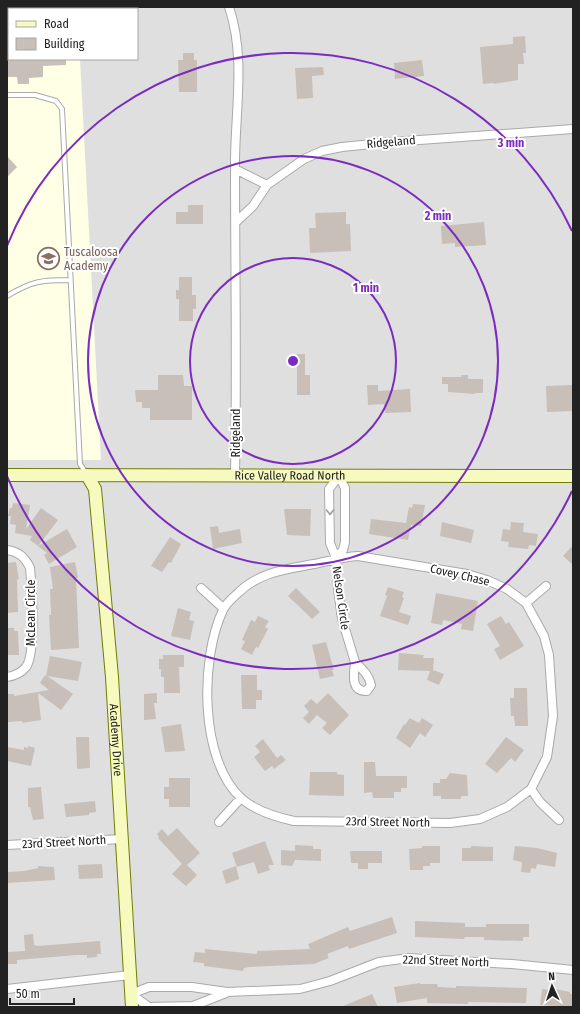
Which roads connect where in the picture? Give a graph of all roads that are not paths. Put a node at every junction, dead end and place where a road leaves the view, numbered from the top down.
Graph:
1 (229, 7) edge
2 (7, 95) edge
3 (573, 129) edge
4 (235, 169) junction
5 (267, 185) junction
6 (236, 222) junction
7 (70, 280) junction
8 (7, 296) edge
9 (7, 474) edge
10 (87, 475) junction
11 (235, 475) junction
12 (339, 476) junction
13 (573, 476) edge
14 (7, 550) edge
15 (336, 558) junction
16 (546, 586) dead end
17 (201, 588) dead end
18 (526, 603) junction
19 (223, 608) junction
20 (355, 662) dead end
21 (7, 678) edge
22 (531, 789) junction
23 (241, 798) junction
24 (559, 820) dead end
25 (219, 822) dead end
26 (122, 839) junction
27 (7, 846) edge
28 (573, 970) edge
29 (130, 975) junction
30 (7, 989) edge
31 (227, 992) junction
32 (131, 994) junction
33 (132, 1007) edge

1 - 4 street, Ridgeland
2 - 7 lane
3 - 5 street, Ridgeland
4 - 5 street
4 - 6 street, Ridgeland
5 - 6 street, Ridgeland
6 - 11 street, Ridgeland
7 - 8 lane
7 - 10 lane
9 - 10 street, Rice Valley Road North
10 - 11 street, Rice Valley Road North
10 - 26 street, Academy Drive
11 - 12 street, Rice Valley Road North
12 - 13 street, Rice Valley Road North
12 - 15 street
12 -> 15 street
14 - 21 street, McLean Circle
15 - 18 street, Covey Chase
15 - 19 street, Covey Chase
15 - 20 street, Nelson Circle
16 - 18 street
17 - 19 street
18 - 22 street, Covey Chase
19 - 23 street, Covey Chase
22 - 23 street, 23rd Street North
22 - 24 street
23 - 25 street
26 - 27 street, 23rd Street North
26 - 29 street, Academy Drive
28 - 31 street, 22nd Street North
29 - 30 street
29 - 32 street, Academy Drive
31 - 32 street, 22nd Street North
31 - 32 street, 22nd Street North
32 - 33 street, Academy Drive

